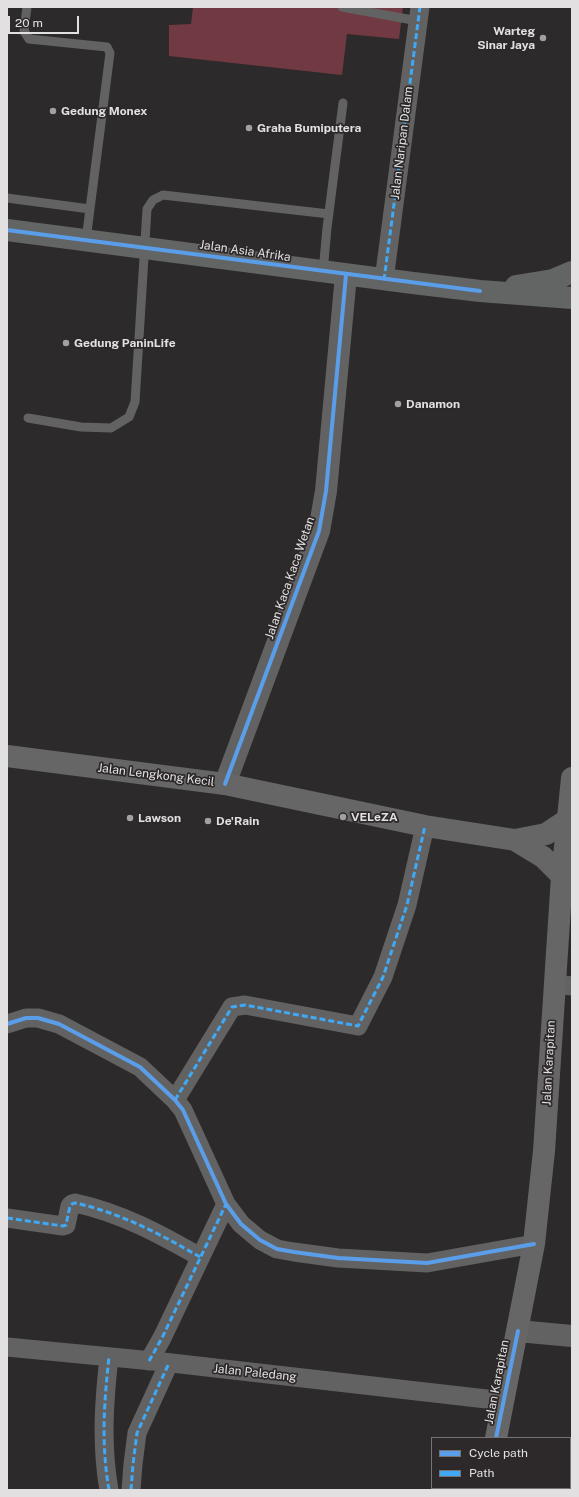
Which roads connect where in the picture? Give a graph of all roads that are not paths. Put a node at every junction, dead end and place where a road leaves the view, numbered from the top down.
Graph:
1 (27, 7) edge
2 (342, 7) edge
3 (419, 14) edge
4 (343, 103) dead end
5 (7, 198) edge
6 (90, 209) junction
7 (329, 214) junction
8 (7, 230) edge
9 (86, 240) junction
10 (144, 248) junction
11 (323, 272) junction
12 (572, 272) edge
13 (346, 275) junction
14 (384, 280) junction
15 (480, 291) junction
16 (572, 298) edge
17 (28, 418) dead end
18 (7, 756) edge
19 (572, 778) edge
20 (225, 784) junction
21 (425, 826) junction
22 (567, 836) edge
23 (516, 840) junction
24 (562, 876) junction
25 (563, 985) edge
26 (7, 1024) edge
27 (175, 1100) junction
28 (226, 1204) junction
29 (7, 1218) edge
30 (534, 1244) junction
31 (200, 1257) junction
32 (518, 1330) junction
33 (572, 1336) edge
34 (7, 1347) edge
35 (109, 1357) junction
36 (158, 1362) junction
37 (504, 1401) junction
38 (496, 1437) edge
39 (109, 1490) edge
40 (131, 1490) edge

1 - 6 lane
2 - 3 lane
3 - 14 street, Jalan Naripan Dalam
4 - 7 lane
5 - 6 lane
6 - 9 lane
7 - 10 lane
7 - 11 lane
8 - 9 main road, Jalan Asia Afrika
9 - 10 main road, Jalan Asia Afrika
10 - 11 main road, Jalan Asia Afrika
10 - 17 lane
11 - 13 main road, Jalan Asia Afrika
12 - 15 main road
13 - 14 main road, Jalan Asia Afrika
13 - 20 street, Jalan Kaca Kaca Wetan
14 - 15 main road, Jalan Asia Afrika
15 - 16 main road
18 - 20 main road, Jalan Lengkong Kecil
19 - 22 main road, Jalan Karapitan
20 - 21 main road, Jalan Lengkong Kecil
21 - 23 main road, Jalan Lengkong Kecil
21 - 27 street
22 - 23 main road, Jalan Lengkong Kecil
22 - 24 main road, Jalan Karapitan
23 - 24 main road, Jalan Lengkong Kecil
24 - 25 main road, Jalan Karapitan
25 - 30 main road, Jalan Karapitan
26 - 27 street
27 - 28 street
28 - 30 street
28 - 31 street
29 - 31 street
30 - 32 main road, Jalan Karapitan
31 - 36 street
32 - 33 street
32 - 37 main road, Jalan Karapitan
34 - 35 street, Jalan Paledang
35 - 36 street, Jalan Paledang
35 - 39 street
36 - 37 street, Jalan Paledang
36 - 40 street
37 - 38 main road, Jalan Karapitan

